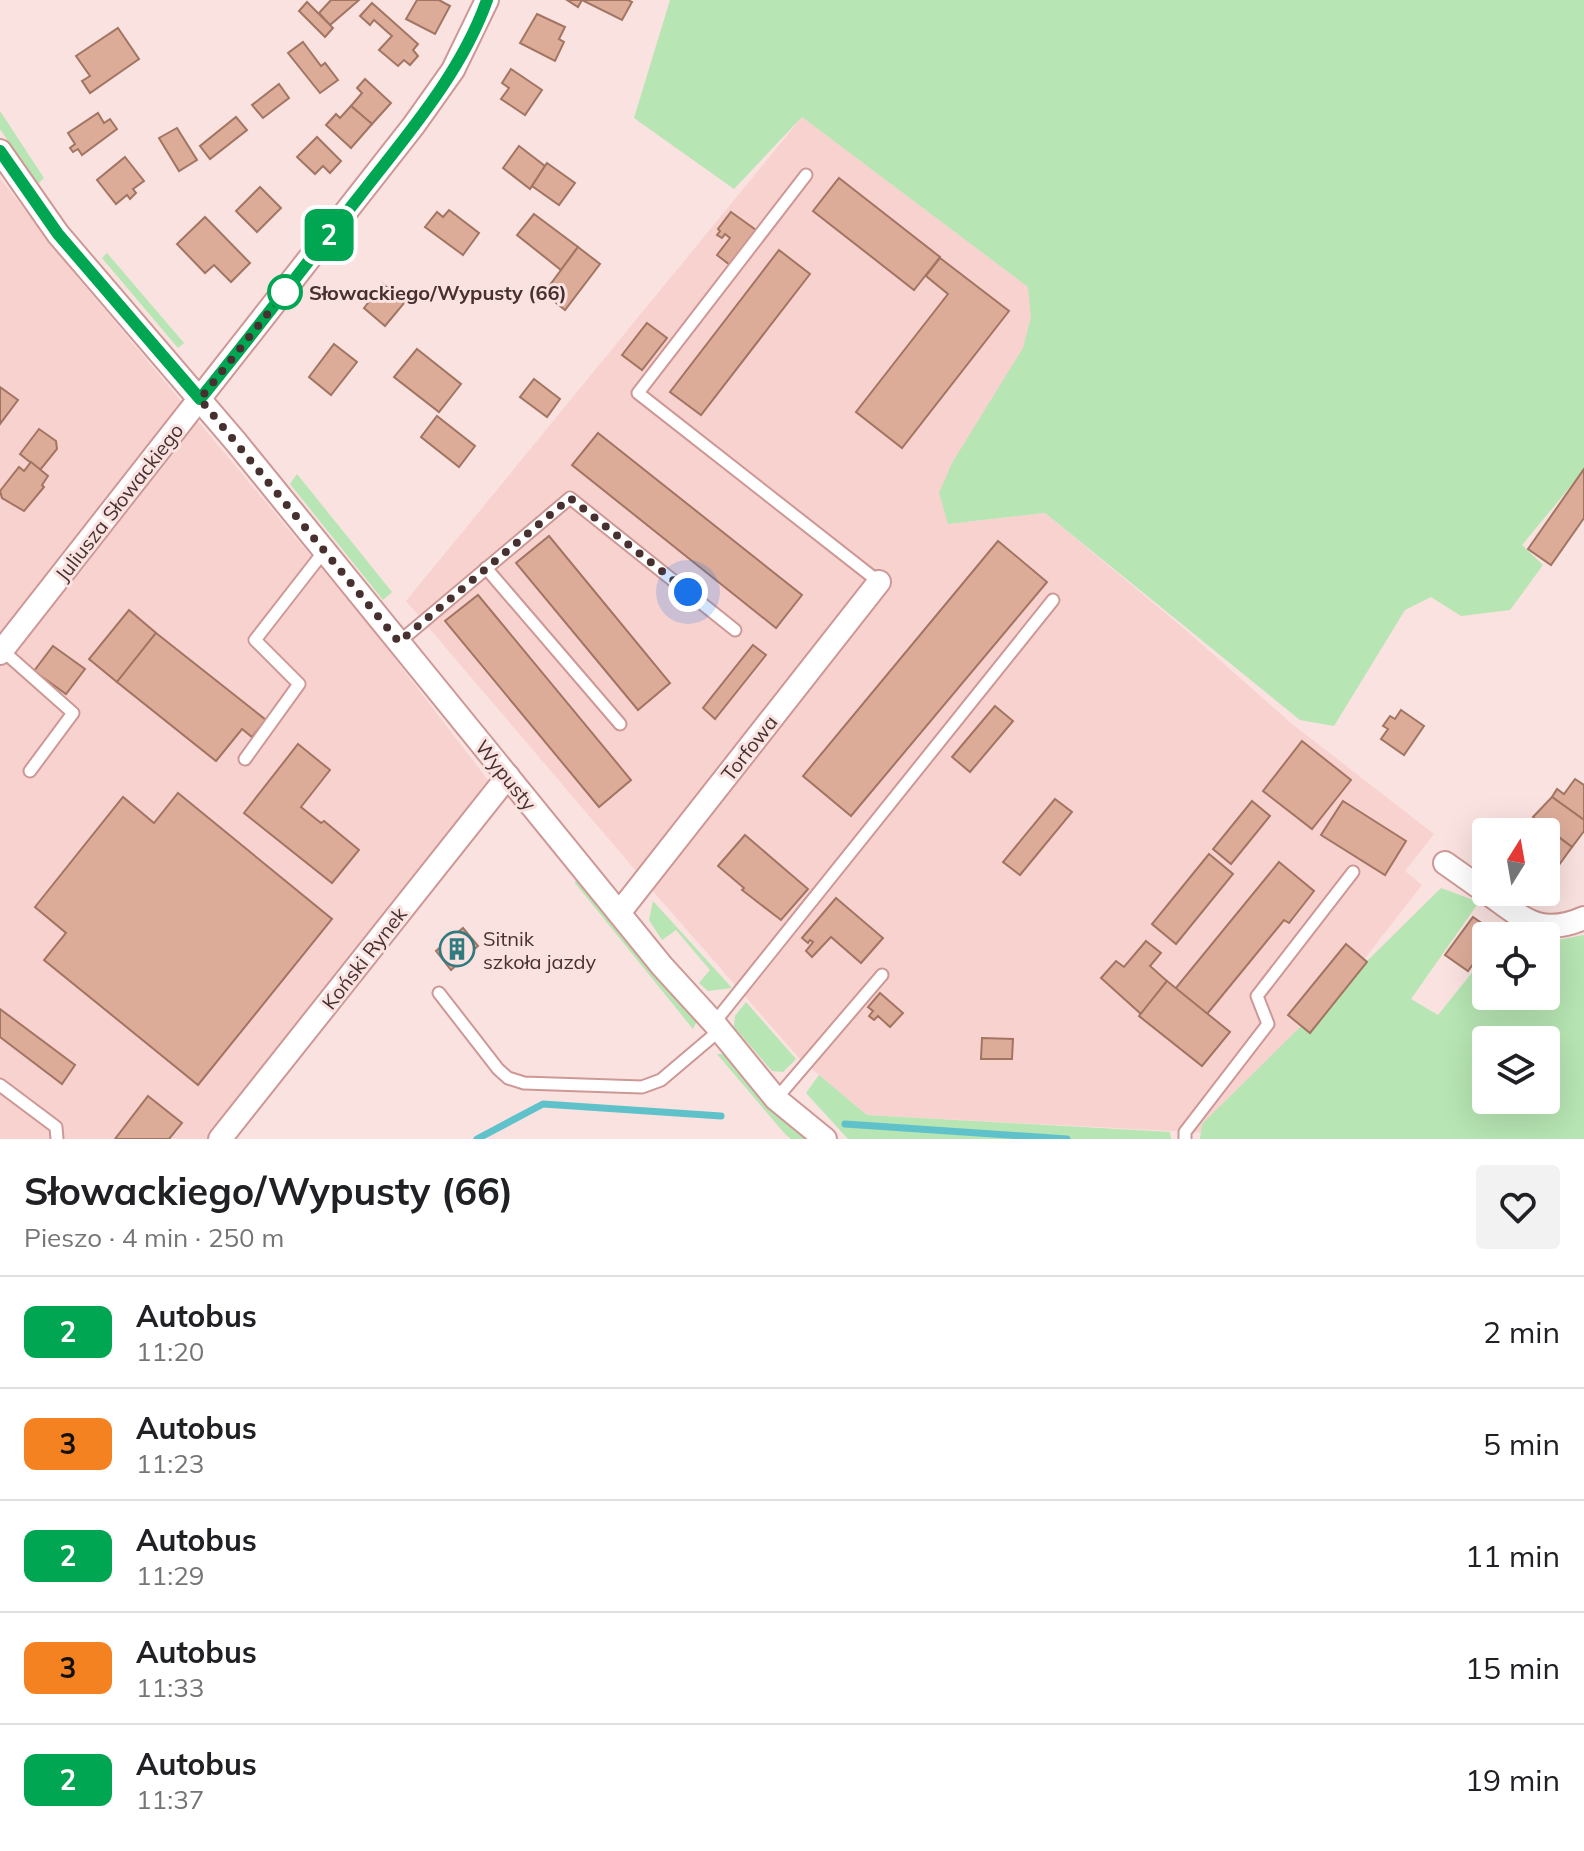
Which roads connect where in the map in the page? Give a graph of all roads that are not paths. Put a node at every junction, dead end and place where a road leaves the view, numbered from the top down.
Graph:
1 (487, 0) edge
2 (0, 151) edge
3 (806, 175) dead end
4 (200, 399) junction
5 (325, 550) junction
6 (486, 568) junction
7 (879, 582) joint
8 (1053, 600) dead end
9 (735, 630) dead end
10 (399, 642) junction
11 (1, 652) edge
12 (620, 724) dead end
13 (245, 759) dead end
14 (30, 771) dead end
15 (508, 776) junction
16 (1445, 863) dead end
17 (1353, 872) dead end
18 (1472, 882) edge
19 (1506, 906) edge
20 (619, 913) junction
21 (1584, 918) edge
22 (882, 975) dead end
23 (439, 993) dead end
24 (717, 1027) junction
25 (0, 1085) edge
26 (776, 1099) junction
27 (57, 1139) edge
28 (220, 1139) edge
29 (825, 1139) edge
30 (1185, 1139) edge

1 - 4 street, Juliusza Słowackiego
2 - 4 street, Wypusty
3 - 7 lane
4 - 5 street, Wypusty
4 - 11 street, Juliusza Słowackiego
5 - 10 street, Wypusty
5 - 13 lane
6 - 9 lane
6 - 10 lane
6 - 12 lane
7 - 20 street, Torfowa
8 - 24 lane
10 - 15 street, Wypusty
11 - 14 lane
15 - 20 street, Wypusty
15 - 28 street, Koński Rynek
16 - 18 street
17 - 30 lane
19 - 21 street
20 - 24 street, Wypusty
22 - 26 lane
23 - 24 lane
24 - 26 street, Wypusty
25 - 27 lane
26 - 29 street, Wypusty

